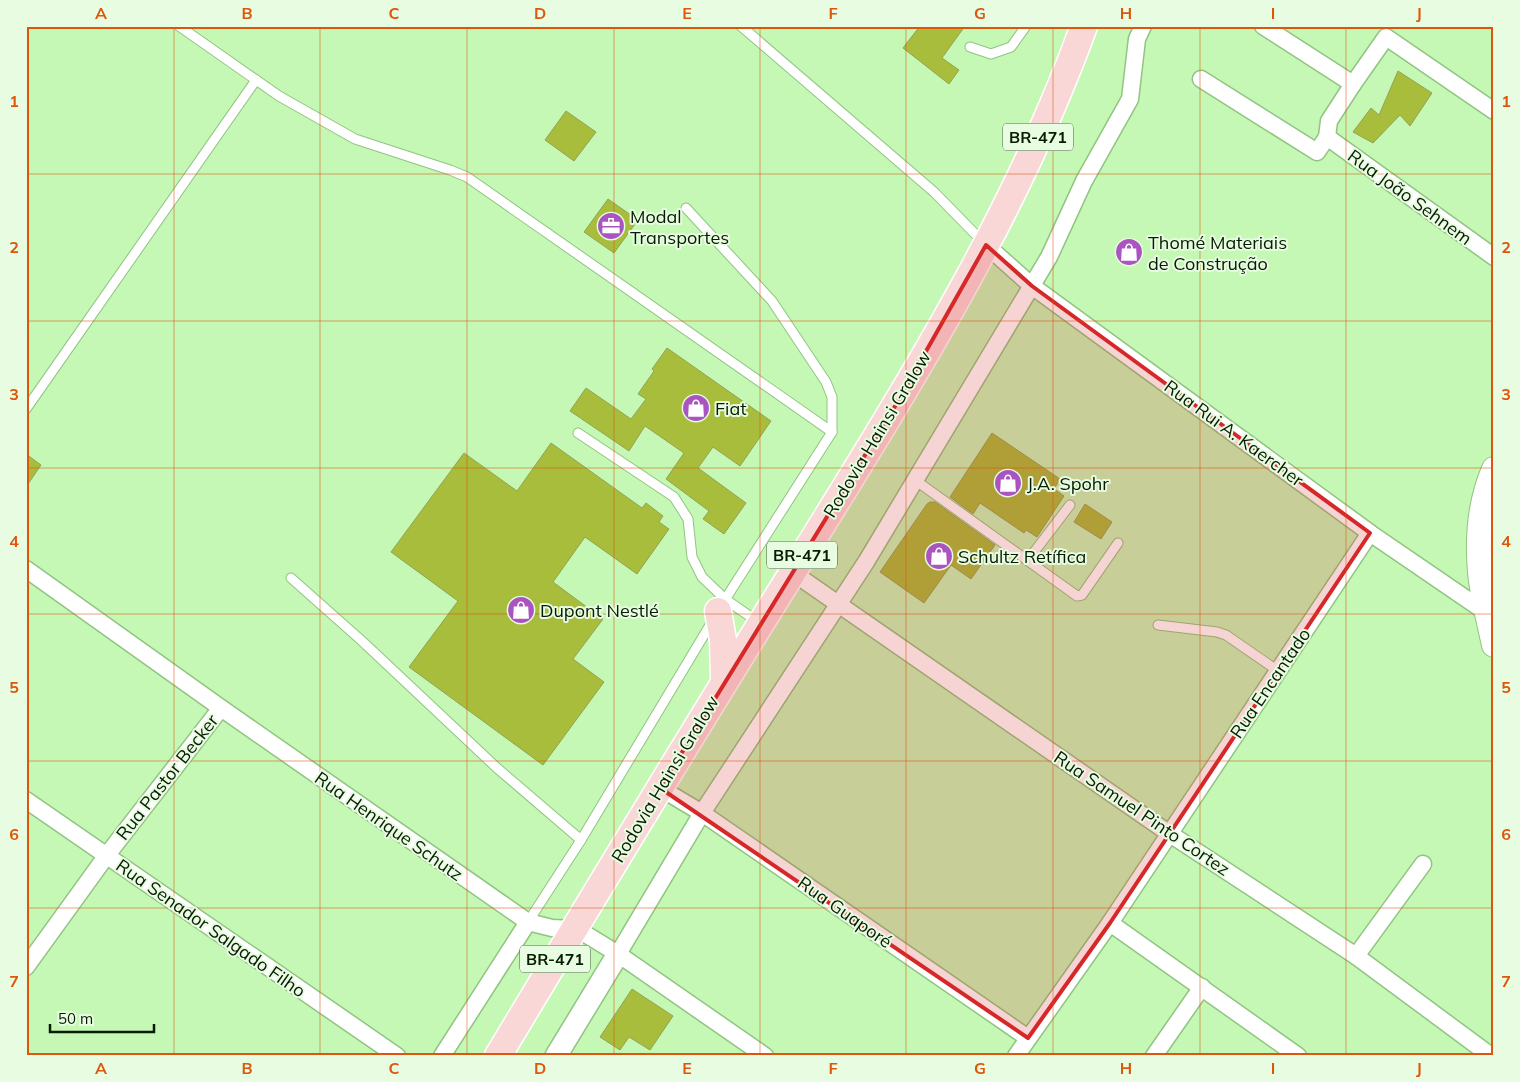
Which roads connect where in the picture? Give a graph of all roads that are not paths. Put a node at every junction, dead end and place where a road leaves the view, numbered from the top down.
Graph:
1 (179, 26) edge
2 (741, 26) edge
3 (1026, 26) edge
4 (1084, 26) edge
5 (1143, 26) edge
6 (1263, 26) edge
7 (1386, 32) edge
8 (970, 47) dead end
9 (1201, 79) dead end
10 (256, 80) junction
11 (1353, 84) junction
12 (1494, 111) edge
13 (1327, 137) junction
14 (686, 208) dead end
15 (986, 245) junction
16 (1494, 257) edge
17 (1032, 286) junction
18 (26, 409) edge
19 (832, 432) junction
20 (578, 433) dead end
21 (1494, 469) edge
22 (915, 480) junction
23 (1070, 505) dead end
24 (1370, 533) junction
25 (1118, 543) dead end
26 (1028, 560) junction
27 (26, 569) edge
28 (792, 572) junction
29 (291, 578) dead end
30 (838, 603) junction
31 (721, 605) junction
32 (1487, 613) junction
33 (761, 624) junction
34 (1158, 625) dead end
35 (1494, 645) edge
36 (1278, 671) junction
37 (724, 681) junction
38 (221, 708) junction
39 (660, 788) junction
40 (26, 800) edge
41 (702, 813) junction
42 (1170, 834) junction
43 (582, 840) junction
44 (107, 855) junction
45 (1423, 864) dead end
46 (528, 922) junction
47 (1110, 923) junction
48 (573, 929) junction
49 (618, 954) junction
50 (1356, 956) junction
51 (26, 967) edge
52 (1202, 987) junction
53 (515, 1027) junction
54 (1028, 1038) junction
55 (397, 1056) edge
56 (442, 1056) edge
57 (498, 1056) edge
58 (507, 1056) edge
59 (556, 1056) edge
60 (765, 1056) edge
61 (1016, 1056) edge
62 (1154, 1056) edge
63 (1298, 1056) edge
64 (1491, 1056) edge

1 - 10 lane
2 - 15 lane
3 - 8 lane
4 - 15 main road, Rodovia Hainsi Gralow / BR-471
5 - 17 street
6 - 11 street
7 - 11 street
7 - 12 street
9 - 13 street
10 - 18 lane
10 - 19 lane
11 - 13 street
13 - 16 street, Rua João Sehnem
14 - 19 lane
15 - 17 street, Rua Rui A. Kaercher
15 - 28 main road, Rodovia Hainsi Gralow / BR-471
17 - 22 street
17 - 24 street, Rua Rui A. Kaercher
19 - 31 lane
20 - 31 lane
21 - 32 main road
22 - 26 lane
22 - 30 street
23 - 26 lane
24 - 32 street, Rua Rui A. Kaercher
24 - 36 street, Rua Encantado
25 - 26 lane
27 - 38 street, Rua Henrique Schutz
28 - 30 street, Rua Samuel Pinto Cortez
28 - 33 main road, Rodovia Hainsi Gralow / BR-471
29 - 43 lane
30 - 41 street
30 - 42 street, Rua Samuel Pinto Cortez
31 - 33 lane
31 - 37 main road
31 - 43 lane
32 - 35 main road
33 - 37 main road, Rodovia Hainsi Gralow / BR-471
34 - 36 lane
36 - 42 street, Rua Encantado
37 - 39 main road, Rodovia Hainsi Gralow / BR-471
38 - 44 street, Rua Pastor Becker
38 - 46 street, Rua Henrique Schutz
39 - 41 street, Rua Guaporé
39 - 48 main road, Rodovia Hainsi Gralow / BR-471
40 - 44 street, Rua Senador Salgado Filho
41 - 49 street
41 - 54 street, Rua Guaporé
42 - 47 street, Rua Encantado
42 - 50 street, Rua Samuel Pinto Cortez
43 - 46 lane
44 - 51 street, Rua Pastor Becker
44 - 55 street, Rua Senador Salgado Filho
45 - 50 street
46 - 48 street, Rua Henrique Schutz
46 - 56 street
47 - 52 street
47 - 54 street, Rua Encantado
48 - 49 street, Rua Henrique Schutz
48 - 53 main road, Rodovia Hainsi Gralow / BR-471
49 - 59 street
49 - 60 street, Rua Henrique Schutz
50 - 64 street, Rua Samuel Pinto Cortez
52 - 62 street
52 - 63 street
53 - 57 main road, Rodovia Hainsi Gralow / BR-471
53 - 58 main road
54 - 61 street, Rua Encantado

